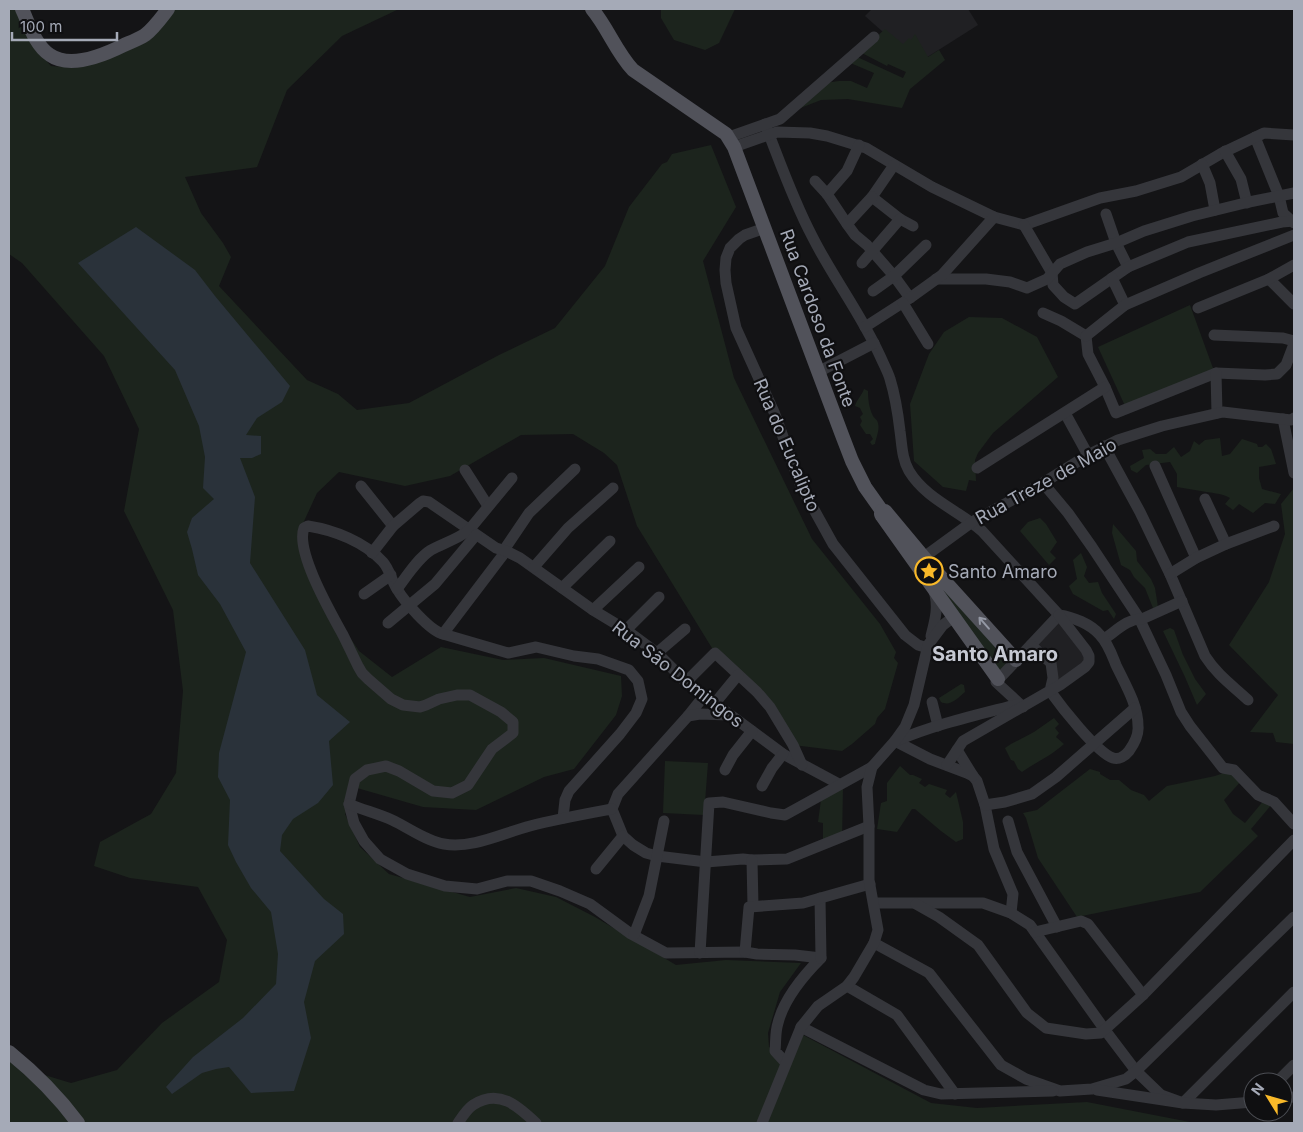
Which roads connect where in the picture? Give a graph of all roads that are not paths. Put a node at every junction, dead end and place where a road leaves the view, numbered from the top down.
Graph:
1 (22, 9) edge
2 (168, 9) edge
3 (592, 9) edge
4 (874, 37) dead end
5 (767, 130) junction
6 (1294, 135) edge
7 (1255, 137) junction
8 (730, 139) junction
9 (859, 145) junction
10 (1225, 151) junction
11 (1202, 164) junction
12 (894, 165) junction
13 (815, 181) dead end
14 (1294, 193) edge
15 (828, 194) junction
16 (1279, 196) junction
17 (872, 197) junction
18 (1247, 202) junction
19 (1215, 210) junction
20 (1106, 214) dead end
21 (994, 217) junction
22 (900, 219) junction
23 (1294, 222) edge
24 (847, 224) junction
25 (1024, 225) junction
26 (913, 226) dead end
27 (765, 228) junction
28 (1294, 235) edge
29 (1116, 243) junction
30 (926, 245) dead end
31 (872, 252) junction
32 (862, 264) dead end
33 (1294, 266) edge
34 (1128, 268) junction
35 (1052, 274) junction
36 (894, 276) junction
37 (1112, 278) junction
38 (936, 279) junction
39 (1269, 279) junction
40 (874, 291) dead end
41 (906, 300) junction
42 (1294, 304) edge
43 (1125, 305) junction
44 (1198, 308) dead end
45 (1043, 313) dead end
46 (865, 327) junction
47 (1214, 335) dead end
48 (1086, 336) junction
49 (1294, 342) edge
50 (874, 343) junction
51 (928, 344) dead end
52 (818, 372) junction
53 (1216, 373) junction
54 (1105, 387) junction
55 (1065, 413) junction
56 (1218, 413) junction
57 (1289, 418) edge
58 (1104, 446) junction
59 (1088, 455) junction
60 (1155, 466) dead end
61 (977, 468) dead end
62 (575, 469) dead end
63 (465, 470) dead end
64 (1294, 473) edge
65 (512, 478) dead end
66 (1043, 483) junction
67 (361, 486) dead end
68 (613, 488) dead end
69 (1205, 499) dead end
70 (488, 506) junction
71 (972, 522) junction
72 (393, 526) junction
73 (1274, 526) dead end
74 (473, 532) junction
75 (610, 541) dead end
76 (1226, 544) junction
77 (505, 550) junction
78 (372, 553) junction
79 (1196, 558) junction
80 (920, 560) junction
81 (534, 567) junction
82 (639, 568) dead end
83 (1170, 574) junction
84 (391, 575) junction
85 (932, 585) junction
86 (562, 588) junction
87 (397, 589) junction
88 (364, 594) dead end
89 (659, 597) dead end
90 (1182, 601) junction
91 (410, 605) junction
92 (593, 610) junction
93 (1060, 615) junction
94 (1139, 618) junction
95 (957, 620) junction
96 (388, 623) dead end
97 (685, 629) dead end
98 (626, 630) junction
99 (443, 634) junction
100 (1104, 639) junction
101 (1031, 644) junction
102 (928, 647) junction
103 (656, 653) junction
104 (1016, 660) junction
105 (738, 675) junction
106 (998, 679) junction
107 (686, 682) junction
108 (1050, 691) junction
109 (704, 696) junction
110 (1248, 700) dead end
111 (932, 702) dead end
112 (715, 703) junction
113 (1021, 706) junction
114 (1135, 708) junction
115 (730, 715) junction
116 (688, 716) junction
117 (938, 726) junction
118 (752, 731) junction
119 (895, 742) junction
120 (1095, 744) junction
121 (957, 750) junction
122 (783, 754) junction
123 (802, 765) junction
124 (947, 765) junction
125 (872, 767) junction
126 (725, 770) dead end
127 (974, 776) junction
128 (840, 784) junction
129 (762, 786) dead end
130 (349, 804) junction
131 (985, 805) junction
132 (612, 809) junction
133 (563, 818) junction
134 (664, 821) dead end
135 (1008, 821) dead end
136 (1294, 824) edge
137 (869, 826) junction
138 (623, 836) junction
139 (1294, 840) edge
140 (657, 856) junction
141 (752, 860) junction
142 (706, 862) junction
143 (596, 869) dead end
144 (870, 884) junction
145 (820, 898) junction
146 (874, 903) junction
147 (914, 903) junction
148 (753, 906) junction
149 (1011, 913) junction
150 (1294, 917) edge
151 (1057, 927) junction
152 (1035, 932) junction
153 (634, 935) junction
154 (874, 943) junction
155 (745, 952) junction
156 (700, 953) junction
157 (821, 958) junction
158 (847, 986) junction
159 (1294, 992) edge
160 (1143, 995) junction
161 (801, 1027) junction
162 (1106, 1030) junction
163 (9, 1052) edge
164 (786, 1064) junction
165 (1136, 1070) junction
166 (1092, 1089) junction
167 (1060, 1091) junction
168 (955, 1094) junction
169 (1182, 1103) junction
170 (1243, 1103) edge
171 (78, 1123) edge
172 (458, 1123) edge
173 (536, 1123) edge
174 (762, 1123) edge

1 - 2 main road
3 - 8 main road
4 - 5 street
5 - 8 street
5 - 9 street
5 - 46 street
6 - 7 street
7 - 10 street
7 - 16 street
8 - 27 main road, Rua Cardoso da Fonte
9 - 12 street
9 - 15 street
10 - 11 street
10 - 18 street
11 - 19 street
11 - 25 street
12 - 17 street
12 - 21 street
13 - 15 street
14 - 16 street
15 - 24 street
16 - 18 street
16 - 23 street
17 - 22 street
17 - 24 street
18 - 19 street
19 - 29 street
20 - 29 street
21 - 25 street
21 - 38 street
22 - 26 street
22 - 31 street
23 - 34 street
24 - 31 street
25 - 35 street
27 - 52 main road, Rua Cardoso da Fonte
27 - 102 street, Rua do Eucalipto
28 - 43 street
29 - 34 street
29 - 35 street
30 - 36 street
31 - 32 street
31 - 36 street
33 - 39 street
34 - 37 street
35 - 37 street
35 - 38 street
36 - 40 street
36 - 41 street
37 - 43 street
38 - 41 street
39 - 42 street
39 - 44 street
41 - 46 street
41 - 51 street
43 - 48 street
45 - 48 street
46 - 50 street
47 - 49 street
48 - 54 street
49 - 53 street
50 - 52 street
50 - 71 street
52 - 80 main road, Rua Cardoso da Fonte
53 - 54 street
53 - 56 street
54 - 55 street
55 - 59 street
55 - 61 street
56 - 57 street, Rua Treze de Maio
56 - 58 street, Rua Treze de Maio
57 - 64 street
58 - 59 street, Rua Treze de Maio
58 - 83 street
59 - 66 street, Rua Treze de Maio
60 - 79 street
62 - 77 street
63 - 70 street
65 - 70 street
66 - 71 street, Rua Treze de Maio
66 - 94 street
67 - 72 street
68 - 81 street
69 - 76 street
70 - 74 street
71 - 80 street, Rua Treze de Maio
71 - 93 street
72 - 74 street, Rua São Domingos
72 - 78 street
73 - 76 street
74 - 77 street, Rua São Domingos
74 - 87 street
74 - 91 street
75 - 86 street
76 - 79 street
77 - 81 street, Rua São Domingos
77 - 99 street
78 - 84 street
78 - 130 street
79 - 83 street
80 - 85 main road, Rua Cardoso da Fonte
104 -> 80 main road, Rua Cardoso da Fonte
81 - 86 street, Rua São Domingos
82 - 92 street
83 - 90 street
84 - 87 street
84 - 88 street
85 - 95 main road, Rua Cardoso da Fonte
85 - 102 street
86 - 92 street, Rua São Domingos
87 - 91 street
89 - 98 street
90 - 94 street
90 - 110 street
91 - 96 street
91 - 99 street
92 - 98 street, Rua São Domingos
93 - 100 street
93 - 101 street
93 - 108 street
94 - 100 street
94 - 136 street
95 - 102 street
95 - 106 main road, Rua Cardoso da Fonte
97 - 103 street
98 - 103 street, Rua São Domingos
99 - 133 street
100 - 114 street
101 - 104 street
101 - 108 street
102 - 119 street
103 - 107 street, Rua São Domingos
104 - 106 street
105 - 107 street
105 - 112 street
105 - 123 street
106 - 113 street, Rua Cardoso da Fonte
107 - 109 street, Rua São Domingos
108 - 113 street
108 - 120 street
109 - 112 street, Rua São Domingos
109 - 116 street
111 - 117 street
112 - 115 street, Rua São Domingos
113 - 117 street
113 - 121 street
114 - 120 street
114 - 120 street
115 - 116 street
115 - 118 street, Rua São Domingos
116 - 132 street
117 - 119 street
118 - 122 street, Rua São Domingos
118 - 126 street
119 - 124 street
119 - 125 street
120 - 131 street
121 - 124 street
121 - 127 street
122 - 123 street, Rua São Domingos
122 - 129 street
123 - 128 street, Rua São Domingos
124 - 127 street
125 - 128 street
125 - 137 street
127 - 131 street
128 - 142 street
130 - 133 street
130 - 153 street
131 - 149 street
132 - 133 street
132 - 138 street
134 - 140 street
135 - 151 street
137 - 141 street
137 - 144 street
138 - 140 street
138 - 143 street
139 - 160 street
140 - 142 street
140 - 153 street
141 - 142 street
141 - 148 street
142 - 156 street
144 - 145 street
144 - 146 street
145 - 148 street
145 - 157 street
146 - 147 street
146 - 154 street
147 - 149 street
147 - 162 street
148 - 155 street
149 - 152 street
150 - 165 street
151 - 152 street
151 - 160 street
152 - 162 street
153 - 156 street
154 - 158 street
154 - 167 street
155 - 156 street
155 - 157 street
157 - 164 street
158 - 161 street
158 - 168 street
159 - 169 street
160 - 162 street
161 - 164 street
161 - 168 street
162 - 165 street
163 - 171 main road
164 - 174 street
165 - 166 street
165 - 169 street
166 - 167 street
166 - 169 street
167 - 168 street
169 - 170 street
172 - 173 street

